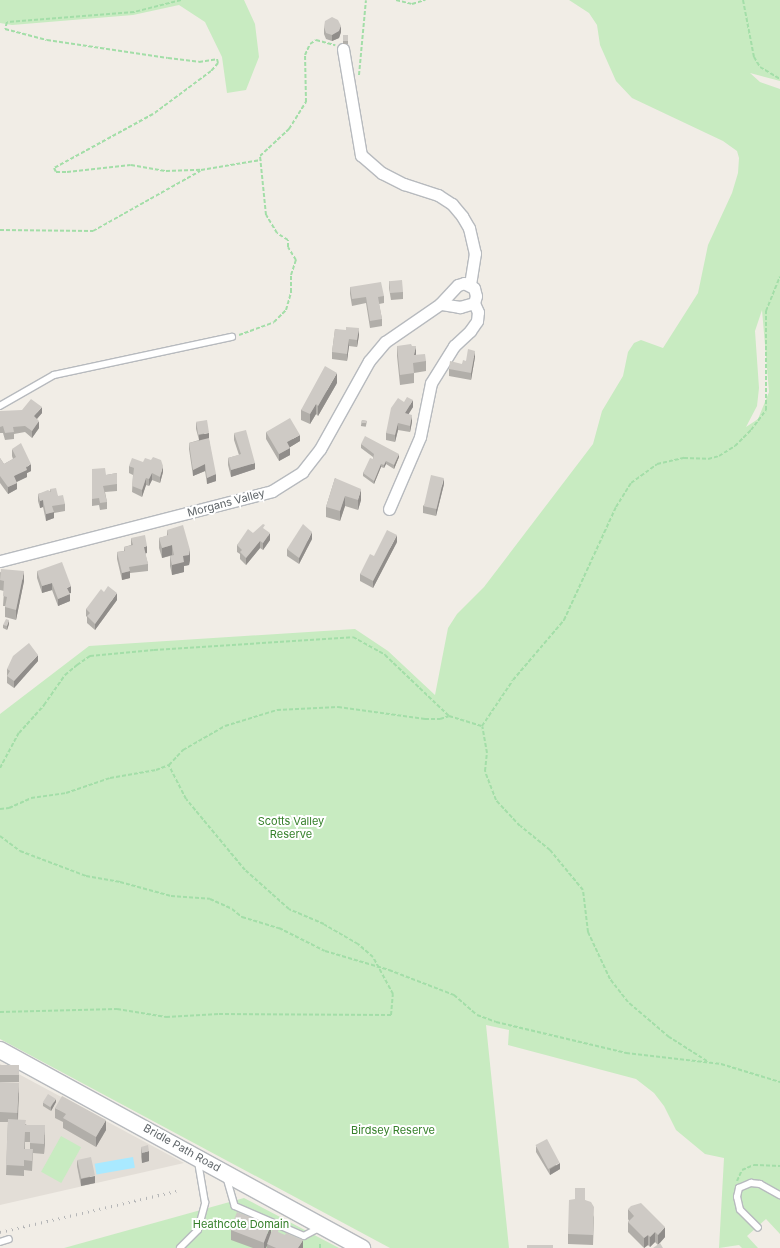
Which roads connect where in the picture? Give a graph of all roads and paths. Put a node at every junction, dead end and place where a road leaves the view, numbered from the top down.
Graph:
1 (181, 0) edge
2 (366, 0) edge
3 (396, 0) edge
4 (425, 0) edge
5 (743, 0) edge
6 (343, 48) joint
7 (780, 79) edge
8 (352, 90) junction
9 (261, 160) junction
10 (201, 170) junction
11 (0, 230) edge
12 (780, 276) edge
13 (470, 285) junction
14 (474, 303) junction
15 (440, 304) junction
16 (232, 337) joint
17 (0, 406) edge
18 (389, 509) dead end
19 (0, 561) edge
20 (449, 716) junction
21 (482, 726) junction
22 (169, 765) junction
23 (0, 768) edge
24 (0, 809) edge
25 (0, 836) edge
26 (379, 968) junction
27 (0, 1012) edge
28 (0, 1050) edge
29 (707, 1061) junction
30 (780, 1082) edge
31 (197, 1156) junction
32 (780, 1166) edge
33 (226, 1173) junction
34 (739, 1188) junction
35 (780, 1195) edge
36 (323, 1226) junction
37 (758, 1228) dead end
38 (9, 1239) dead end
39 (0, 1242) edge
40 (320, 1243) dead end
41 (180, 1248) edge
42 (320, 1248) edge
43 (362, 1248) edge

1 - 10 path
2 - 8 path
3 - 4 path
5 - 7 path
6 - 8 street
6 - 9 path
8 - 13 street
9 - 10 path
9 - 16 path
10 - 11 path
12 - 21 path
13 - 14 street
13 - 15 street, Morgans Valley
14 - 15 street
14 - 18 street
15 - 19 street, Morgans Valley
16 - 17 lane
20 - 21 path
20 - 22 path
20 - 23 path
21 - 29 path
22 - 24 path
22 - 26 path
25 - 26 path
26 - 27 path
26 - 29 path
28 - 31 street, Bridle Path Road
29 - 30 path
31 - 33 street, Bridle Path Road
31 - 41 lane
32 - 34 path
33 - 36 street, Bridle Path Road
33 - 36 lane
34 - 35 lane
34 - 37 lane
36 - 43 street, Bridle Path Road
38 - 39 lane
40 - 42 path

